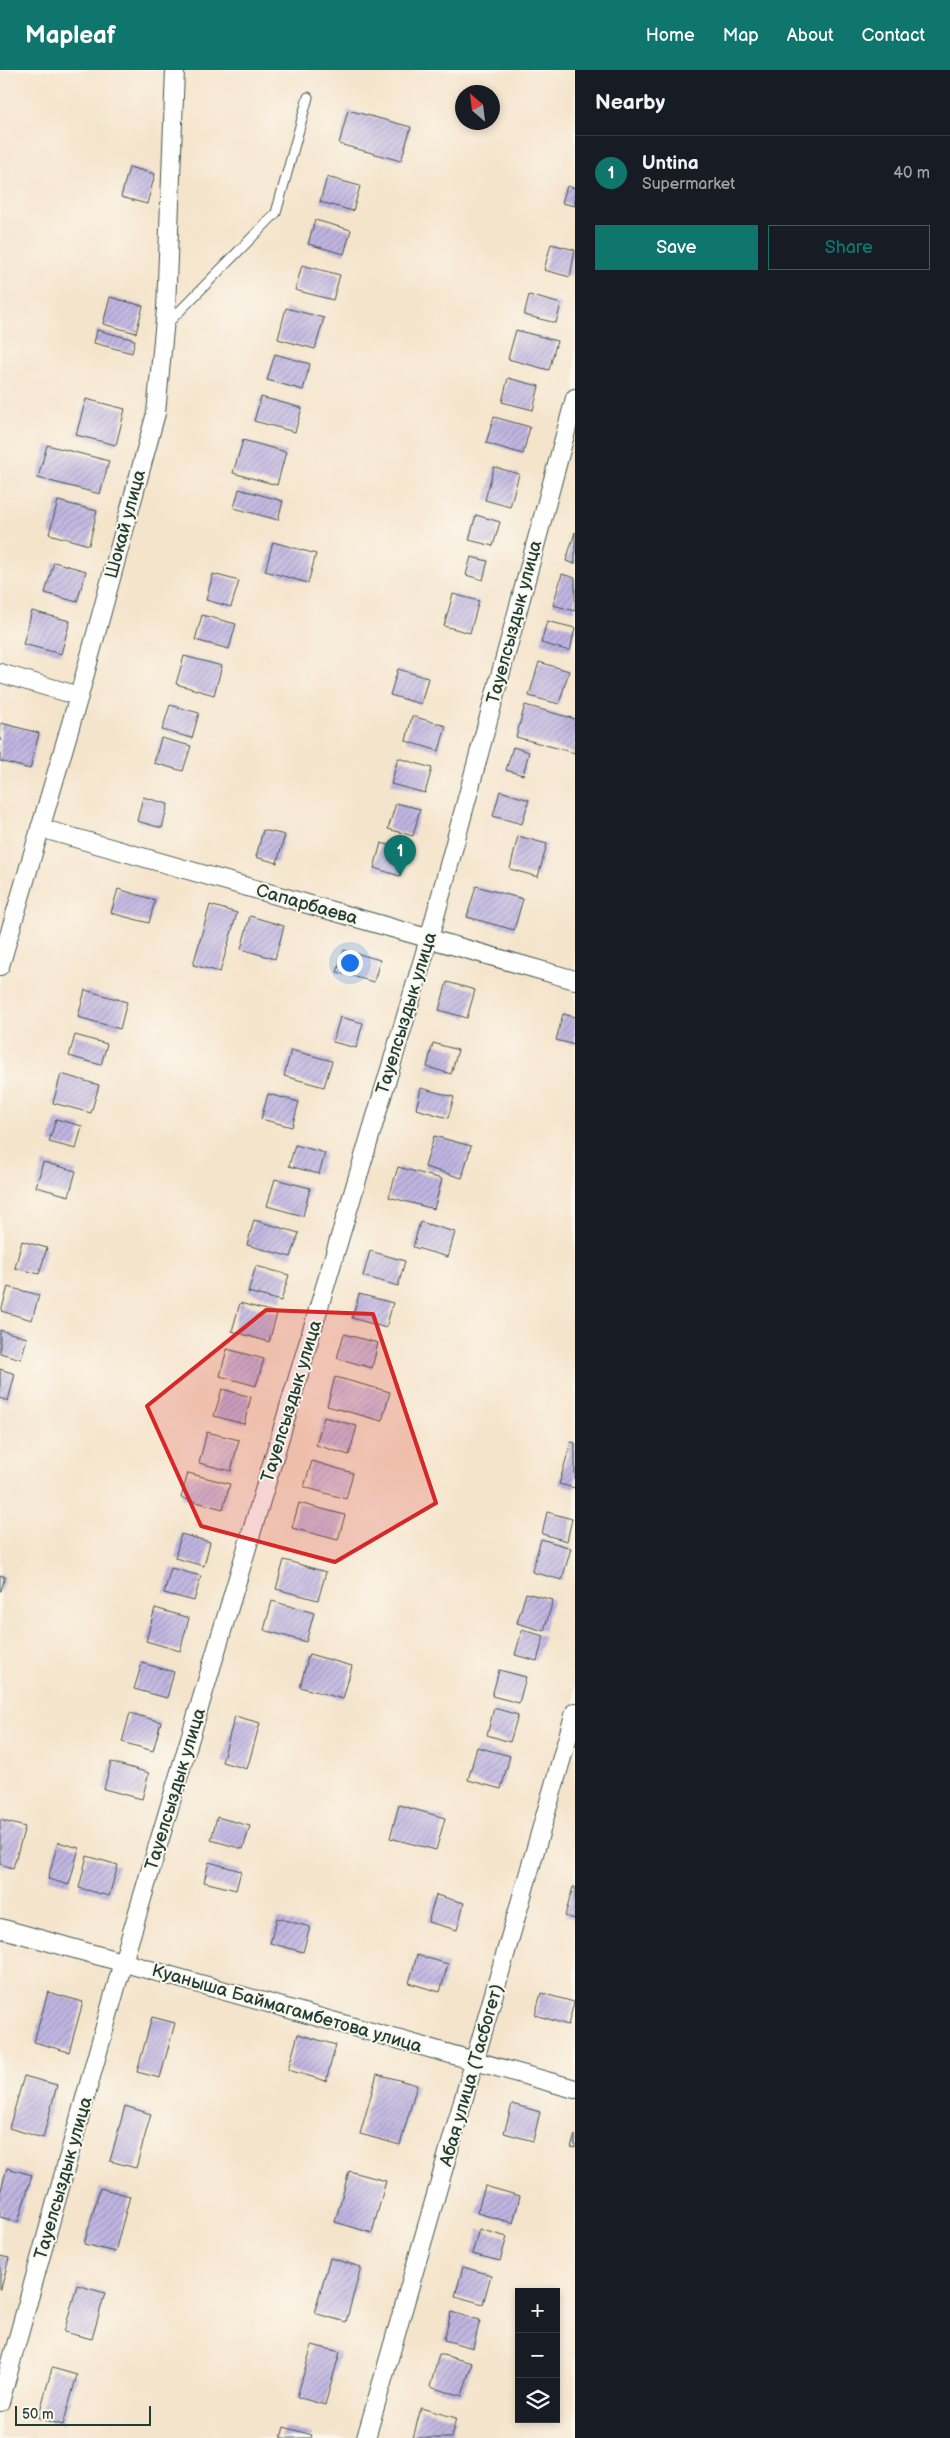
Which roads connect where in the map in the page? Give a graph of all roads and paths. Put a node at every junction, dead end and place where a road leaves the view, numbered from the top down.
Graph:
1 (175, 70) edge
2 (308, 97) dead end
3 (165, 326) junction
4 (575, 398) edge
5 (0, 673) edge
6 (79, 696) junction
7 (40, 828) junction
8 (429, 939) junction
9 (0, 966) edge
10 (575, 980) edge
11 (575, 1712) edge
12 (0, 1928) edge
13 (123, 1962) junction
14 (475, 2061) junction
15 (575, 2089) edge
16 (0, 2402) edge
17 (366, 2438) edge

1 - 3 street, Шокай улица
2 - 3 lane
3 - 6 street, Шокай улица
4 - 8 street, Тауелсыздык улица
5 - 6 street
6 - 7 street, Шокай улица
7 - 8 street, Сапарбаева
7 - 9 street, Шокай улица
8 - 10 street, Сапарбаева
8 - 13 street, Тауелсыздык улица
11 - 14 street, Абая улица (Тасбогет)
12 - 13 street, Куаныша Баймагамбетова улица
13 - 14 street, Куаныша Баймагамбетова улица
13 - 16 street, Тауелсыздык улица
14 - 15 street, Куаныша Баймагамбетова улица
14 - 17 street, Абая улица (Тасбогет)

